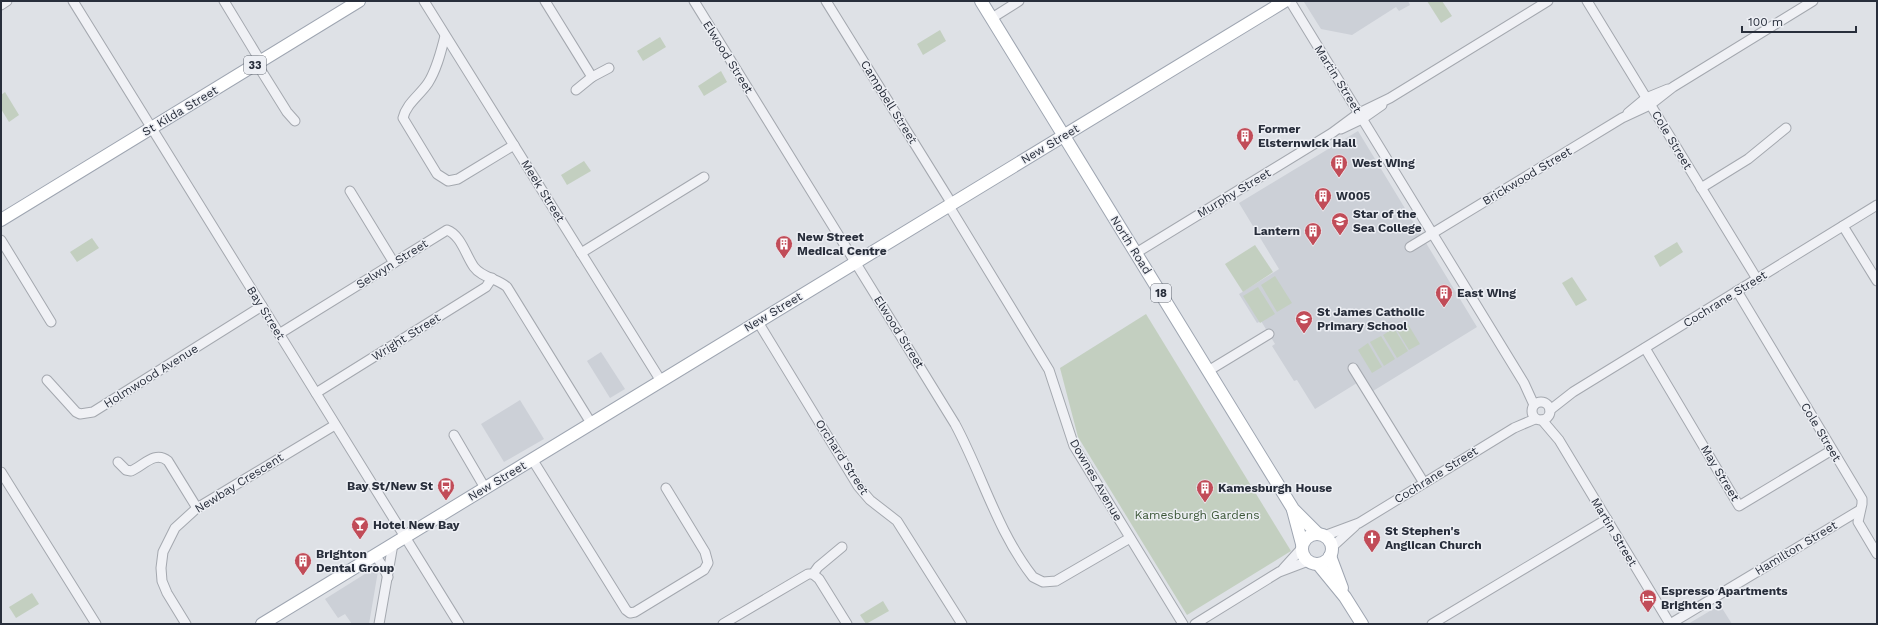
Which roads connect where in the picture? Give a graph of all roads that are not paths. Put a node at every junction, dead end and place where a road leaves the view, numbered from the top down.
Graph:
1 (7, 1) edge
2 (73, 1) edge
3 (224, 1) edge
4 (359, 1) edge
5 (424, 1) edge
6 (545, 1) edge
7 (694, 1) edge
8 (826, 1) edge
9 (981, 1) edge
10 (1019, 1) edge
11 (1285, 1) edge
12 (1290, 1) edge
13 (1548, 1) edge
14 (1587, 1) edge
15 (1813, 1) edge
16 (1, 5) edge
17 (992, 18) junction
18 (445, 36) junction
19 (259, 63) junction
20 (609, 68) dead end
21 (592, 77) junction
22 (576, 90) dead end
23 (1648, 102) junction
24 (1361, 116) junction
25 (295, 121) dead end
26 (1786, 128) dead end
27 (151, 129) junction
28 (1064, 136) junction
29 (514, 145) junction
30 (704, 177) dead end
31 (1701, 188) junction
32 (350, 191) dead end
33 (951, 205) junction
34 (1877, 205) edge
35 (1, 220) edge
36 (1843, 226) junction
37 (1432, 234) junction
38 (1, 240) edge
39 (1410, 248) dead end
40 (581, 252) junction
41 (1136, 253) junction
42 (855, 262) junction
43 (394, 263) junction
44 (492, 278) junction
45 (1757, 279) junction
46 (1877, 281) edge
47 (1737, 291) junction
48 (262, 306) junction
49 (51, 322) dead end
50 (758, 322) junction
51 (279, 334) junction
52 (1269, 334) dead end
53 (1645, 348) junction
54 (1353, 368) dead end
55 (1208, 371) junction
56 (47, 380) dead end
57 (661, 381) junction
58 (316, 393) junction
59 (1541, 411) junction
60 (591, 423) junction
61 (335, 425) junction
62 (454, 435) dead end
63 (1832, 450) junction
64 (532, 459) junction
65 (118, 462) dead end
66 (1, 472) edge
67 (1424, 483) junction
68 (485, 488) junction
69 (666, 488) dead end
70 (197, 508) junction
71 (1293, 509) junction
72 (1860, 510) junction
73 (1607, 519) junction
74 (1359, 523) junction
75 (1321, 535) junction
76 (405, 537) junction
77 (1130, 538) junction
78 (393, 544) junction
79 (1302, 546) junction
80 (842, 547) dead end
81 (1331, 552) junction
82 (1877, 554) edge
83 (374, 555) junction
84 (1313, 562) junction
85 (1279, 572) junction
86 (813, 574) junction
87 (388, 577) junction
88 (1345, 597) junction
89 (96, 624) edge
90 (186, 624) edge
91 (262, 624) edge
92 (379, 624) edge
93 (459, 624) edge
94 (723, 624) edge
95 (847, 624) edge
96 (962, 624) edge
97 (1183, 624) edge
98 (1195, 624) edge
99 (1362, 624) edge
100 (1432, 624) edge
101 (1670, 624) edge

1 - 16 street
2 - 27 street, Bay Street
3 - 19 street
4 - 19 main road, St Kilda Street / 33
5 - 18 street, Meek Street
6 - 21 street
7 - 42 street, Elwood Street
8 - 33 street, Campbell Street
9 - 17 main road, North Road / 18
10 - 17 street
11 - 28 main road, New Street
12 - 24 street, Martin Street
13 - 24 street, Murphy Street
14 - 23 street, Cole Street
15 - 23 street, Brickwood Street
17 - 28 main road, North Road / 18
18 - 29 street, Meek Street
18 - 29 street
19 - 25 street
19 - 27 main road, St Kilda Street / 33
20 - 21 street
21 - 22 street
23 - 31 street, Cole Street
23 - 37 street, Brickwood Street
24 - 37 street, Martin Street
24 - 41 street, Murphy Street
26 - 31 street
27 - 35 main road, St Kilda Street / 33
27 - 48 street, Bay Street
28 - 33 main road, New Street
28 - 41 main road, North Road / 18
29 - 40 street, Meek Street
30 - 40 street
31 - 45 street, Cole Street
32 - 43 street
33 - 42 main road, New Street
33 - 77 street, Downes Avenue
34 - 36 street, Cochrane Street
36 - 45 street, Cochrane Street
36 - 46 street
37 - 39 street, Brickwood Street
37 - 59 street, Martin Street
38 - 49 street
40 - 57 street, Meek Street
41 - 55 main road, North Road / 18
42 - 50 main road, New Street
42 - 77 street, Elwood Street
43 - 44 street, Selwyn Street
43 - 51 street, Selwyn Street
44 - 58 street, Wright Street
44 - 60 street
45 - 47 street, Cochrane Street
47 - 53 street, Cochrane Street
47 - 63 street, Cole Street
48 - 51 street, Bay Street
48 - 56 street, Holmwood Avenue
50 - 57 main road, New Street
50 - 96 street, Orchard Street
51 - 58 street, Bay Street
52 - 55 street
53 - 59 street, Cochrane Street
53 - 63 street, May Street
54 - 67 street
55 - 71 main road, North Road / 18
57 - 60 main road, New Street
58 - 61 street, Bay Street
59 - 67 street, Cochrane Street
59 - 73 street, Martin Street
60 - 64 main road, New Street
61 - 70 street, Newbay Crescent
61 - 76 street, Bay Street
62 - 68 street
63 - 72 street, Cole Street
64 - 68 main road, New Street
64 - 69 street
65 - 70 street
66 - 89 street
67 - 74 street, Cochrane Street
68 - 76 main road, New Street
70 - 90 street, Newbay Crescent
71 - 75 main road, North Road / 18
71 - 79 main road, North Road / 18
72 - 82 street, Cole Street
72 - 101 street, Hamilton Street
73 - 100 street
73 - 101 street, Martin Street
74 - 75 street, Cochrane Street
74 - 81 street, Cochrane Street
75 - 79 main road
75 - 81 main road, 18
76 - 78 main road, New Street
76 - 93 street, Bay Street
77 - 97 street, Downes Avenue
78 - 83 main road, New Street
78 - 87 street
79 - 84 main road, 18
79 - 85 street
80 - 86 street
81 - 84 main road
81 - 88 main road, 18
83 - 87 street
83 - 91 main road, New Street
84 - 85 street
84 - 88 main road, 18
85 - 98 street
86 - 94 street
86 - 95 street
87 - 92 street
88 - 99 main road, 18

